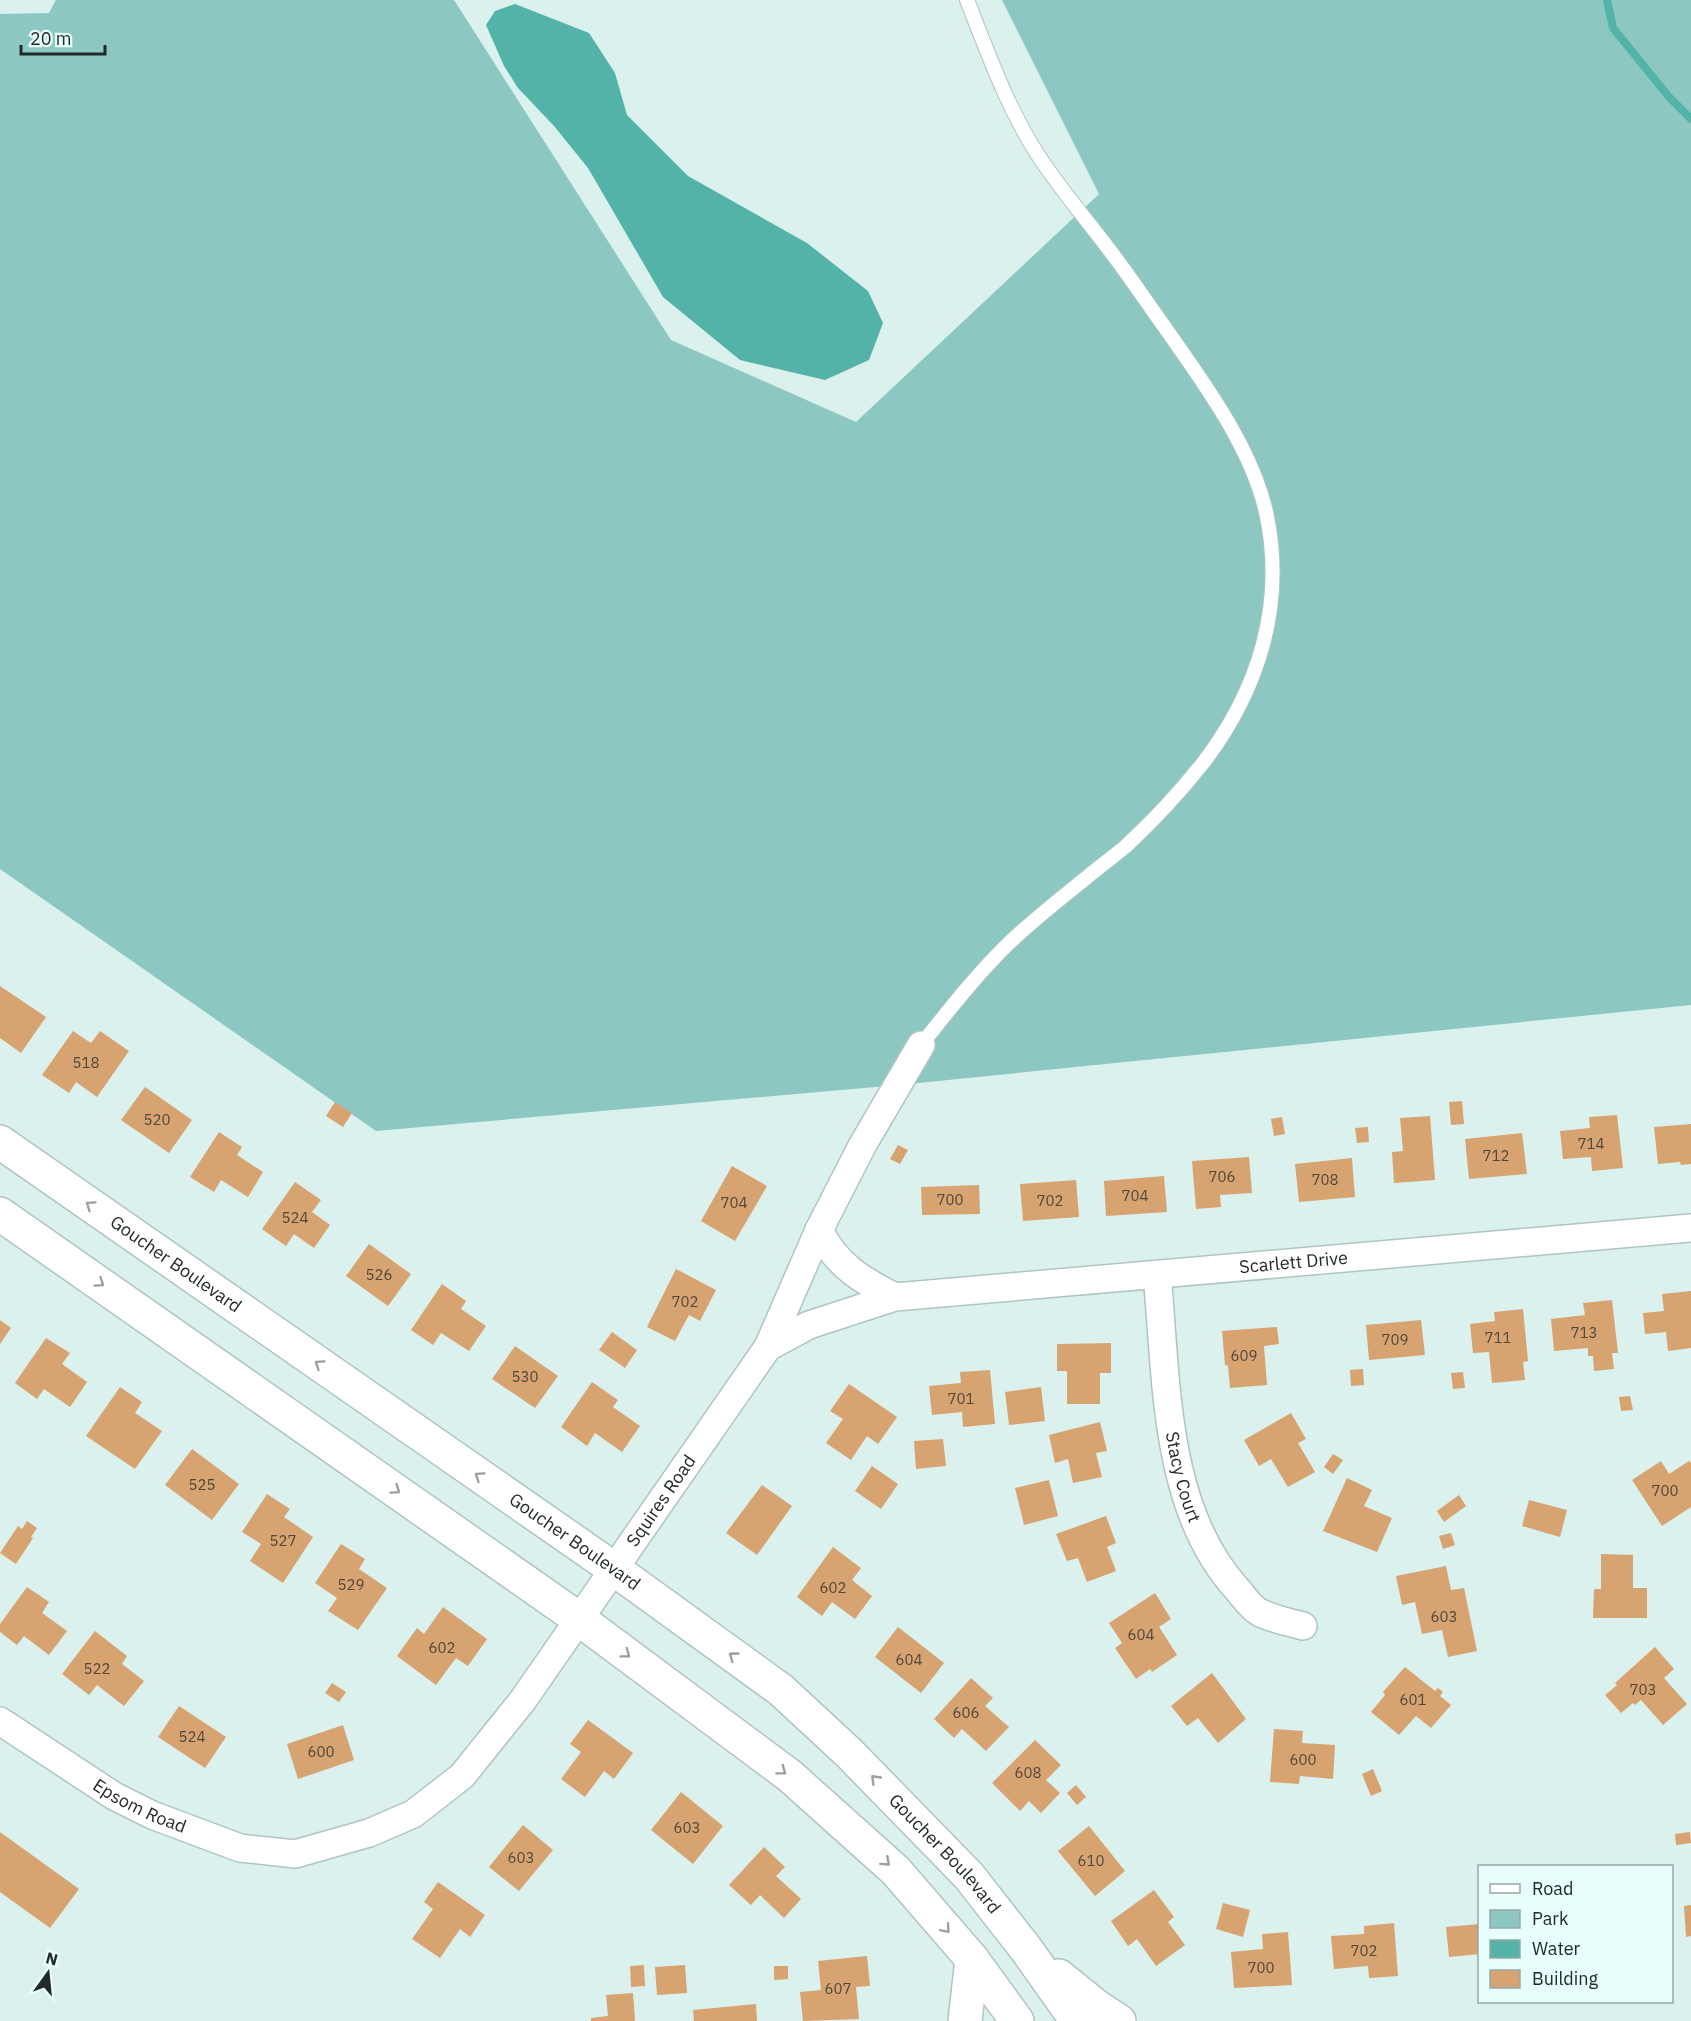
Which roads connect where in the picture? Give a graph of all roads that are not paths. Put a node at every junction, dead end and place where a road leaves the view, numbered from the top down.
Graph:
1 (967, 0) edge
2 (921, 1045) joint
3 (0, 1142) edge
4 (0, 1214) edge
5 (1691, 1228) edge
6 (819, 1230) junction
7 (1157, 1275) junction
8 (895, 1297) junction
9 (768, 1347) junction
10 (614, 1569) junction
11 (579, 1619) junction
12 (1303, 1626) dead end
13 (0, 1721) edge
14 (295, 1854) joint
15 (1026, 1948) junction
16 (972, 1959) junction
17 (965, 2021) edge
18 (1017, 2021) edge
19 (1077, 2021) edge
20 (1119, 2021) edge

1 - 2 lane
2 - 6 street, Squires Road
10 -> 3 main road, Goucher Boulevard
4 -> 11 main road
5 - 7 street, Scarlett Drive
6 - 8 street
6 - 9 street, Squires Road
7 - 8 street, Scarlett Drive
7 - 12 street, Stacy Court
8 - 9 street, Scarlett Drive
9 - 10 street, Squires Road
10 - 11 street, Squires Road
15 -> 10 main road, Goucher Boulevard
11 - 14 street, Squires Road
11 -> 16 main road
13 - 14 street, Epsom Road
15 - 19 main road, Goucher Boulevard
15 - 20 main road
16 - 17 main road
16 - 18 main road

